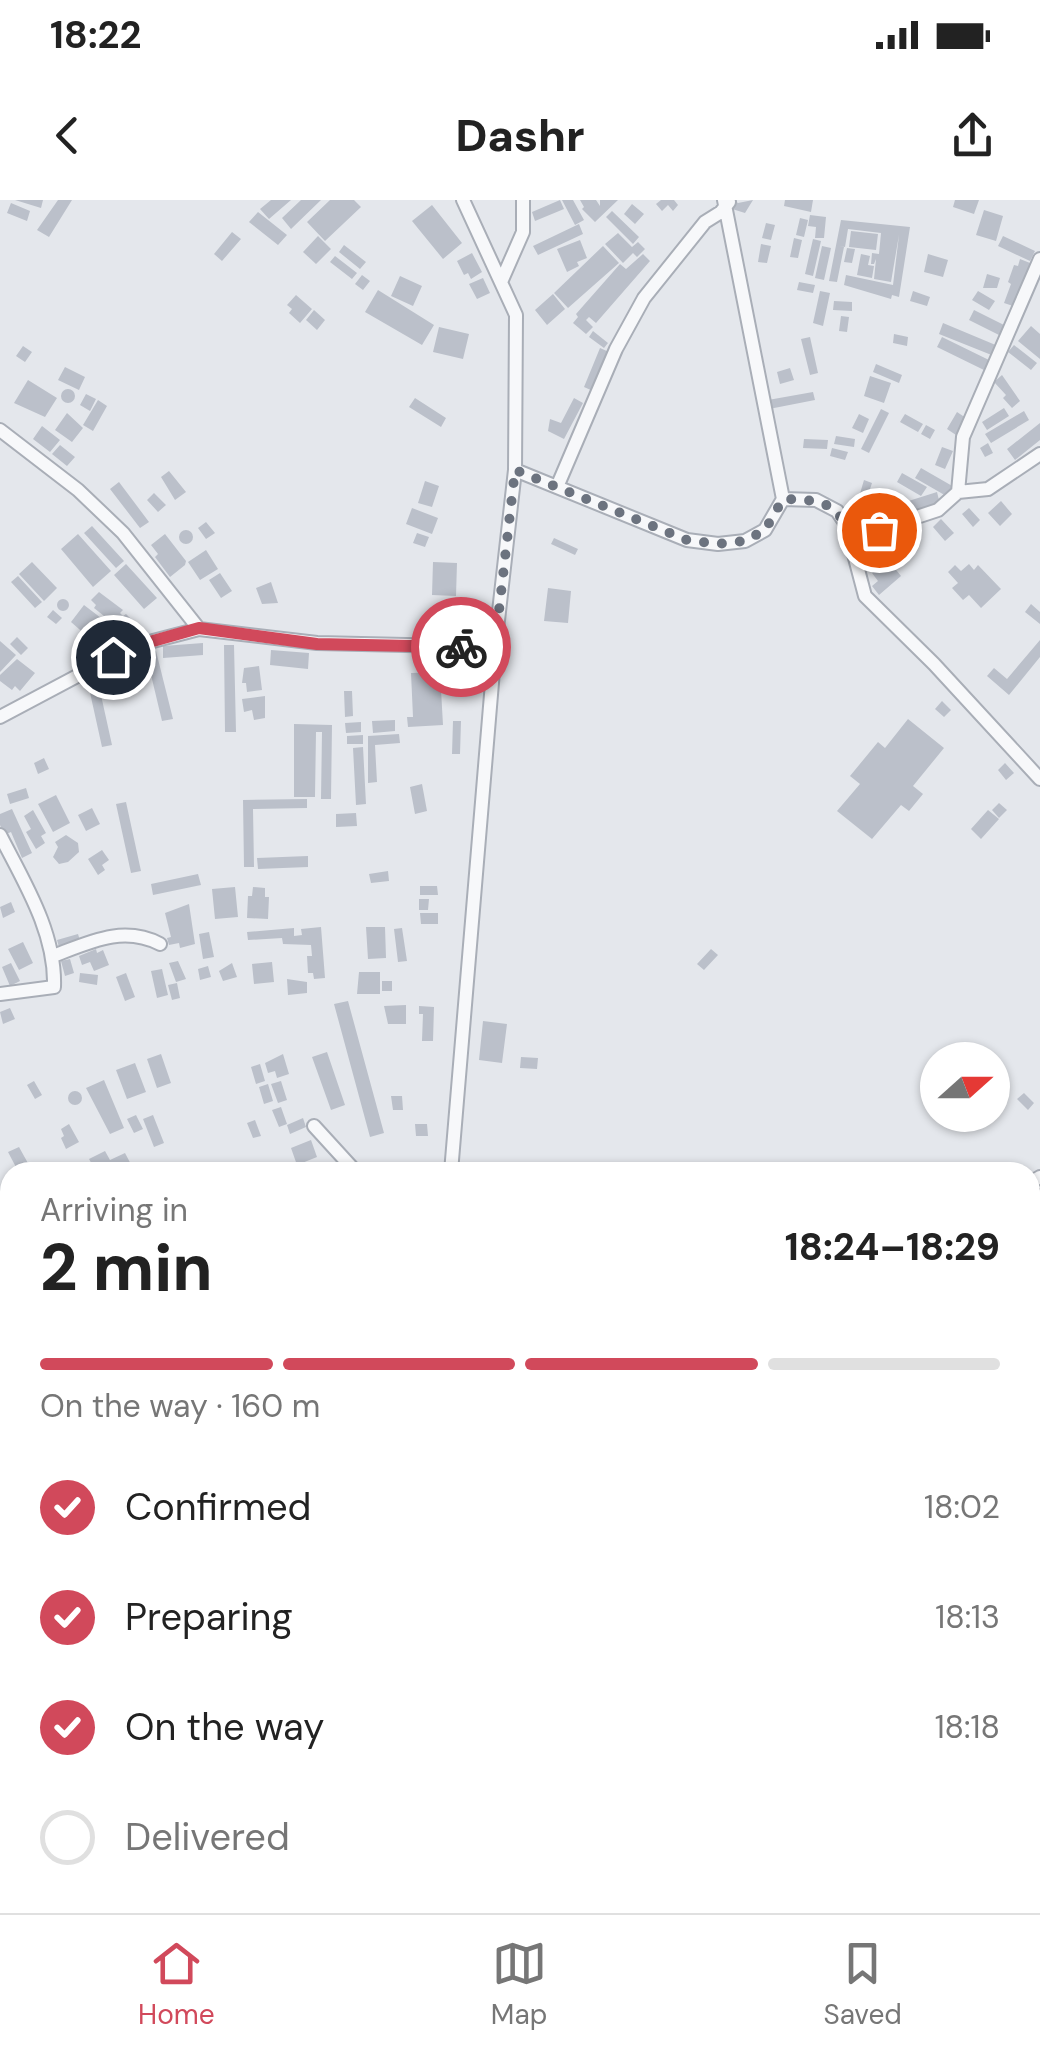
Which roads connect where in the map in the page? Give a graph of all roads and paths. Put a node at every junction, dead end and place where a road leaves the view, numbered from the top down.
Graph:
1 (463, 200) edge
2 (524, 200) edge
3 (727, 202) edge
4 (1040, 259) edge
5 (500, 282) junction
6 (0, 430) edge
7 (1040, 454) edge
8 (515, 470) junction
9 (557, 487) junction
10 (958, 492) junction
11 (783, 499) junction
12 (850, 540) junction
13 (199, 628) junction
14 (495, 646) junction
15 (0, 716) edge
16 (1040, 779) edge
17 (0, 835) edge
18 (160, 944) dead end
19 (53, 956) junction
20 (0, 994) edge
21 (314, 1126) dead end
22 (347, 1162) edge
23 (451, 1162) edge

1 - 5 street
2 - 5 street
3 - 9 street
3 - 11 street
4 - 10 street
5 - 8 street
6 - 13 street
7 - 10 street
8 - 9 street
8 - 14 street
9 - 11 street
10 - 12 street
11 - 12 street
12 - 16 street
13 - 14 street
13 - 15 street
14 - 23 street
17 - 19 street
18 - 19 street
19 - 20 street
21 - 22 street

